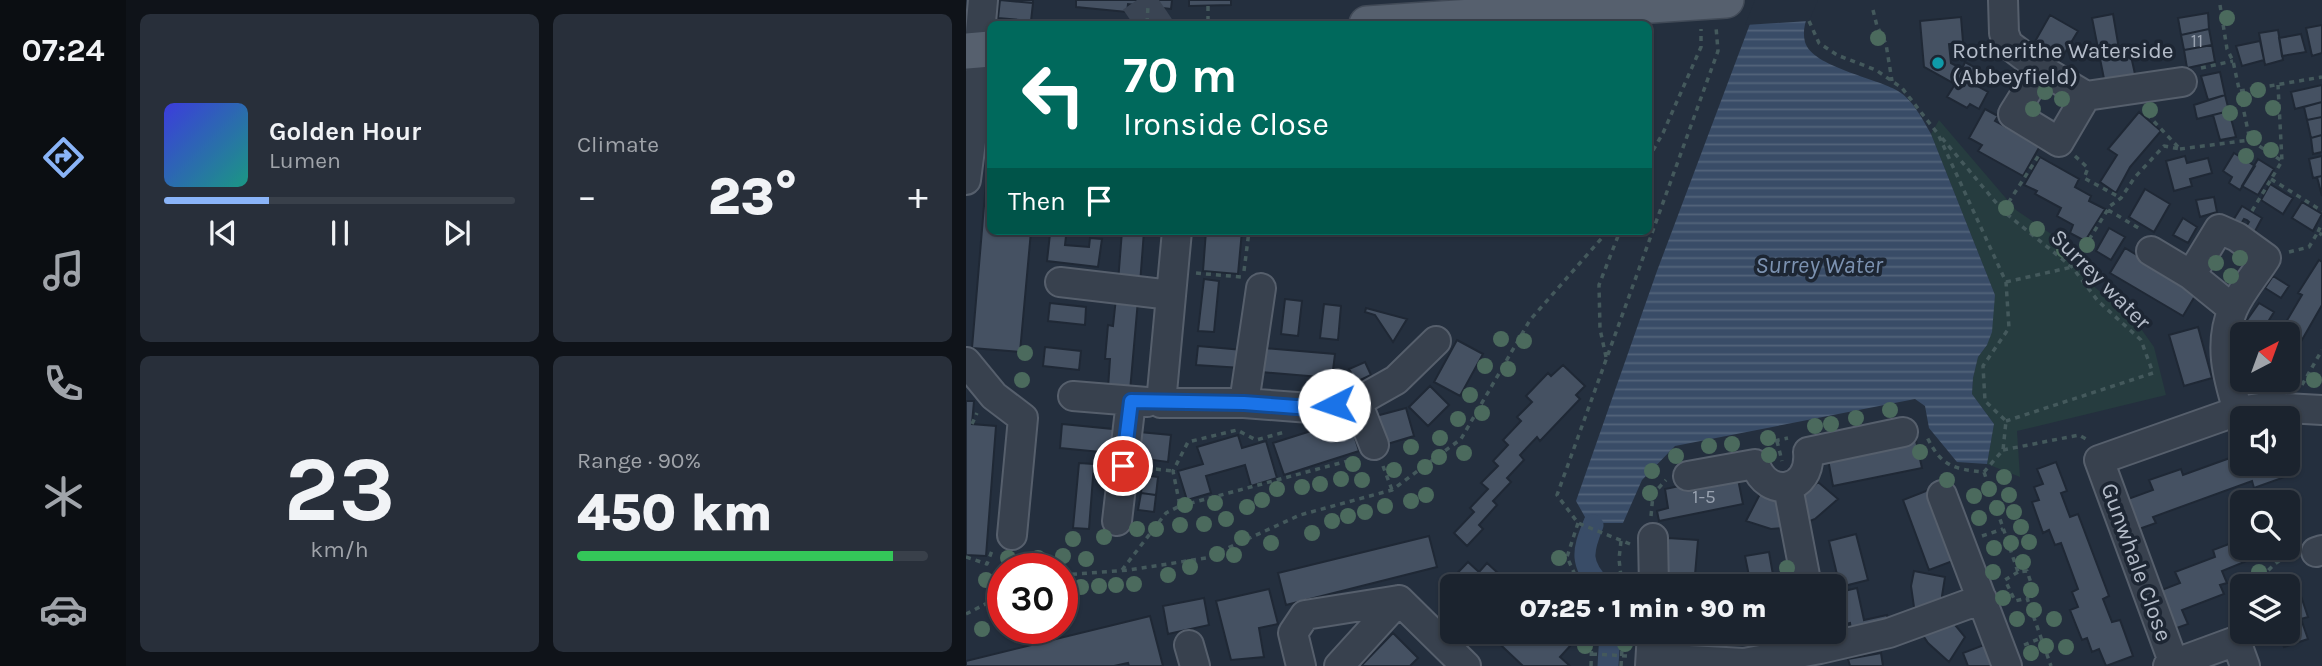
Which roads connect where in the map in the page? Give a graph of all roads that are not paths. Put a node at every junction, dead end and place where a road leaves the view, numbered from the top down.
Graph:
1 (983, 0) edge
2 (1378, 0) edge
3 (2003, 0) edge
4 (1721, 12) edge
5 (1378, 21) edge
6 (1464, 21) edge
7 (979, 50) edge
8 (2041, 69) junction
9 (2182, 82) dead end
10 (2086, 96) junction
11 (966, 172) edge
12 (966, 180) edge
13 (1177, 235) edge
14 (2151, 251) dead end
15 (2191, 275) junction
16 (1060, 282) dead end
17 (1172, 283) junction
18 (1261, 288) dead end
19 (2233, 309) junction
20 (1436, 341) dead end
21 (966, 362) edge
22 (1073, 396) dead end
23 (1131, 401) junction
24 (1357, 402) junction
25 (1160, 403) junction
26 (1244, 403) junction
27 (2237, 406) edge
28 (2300, 408) edge
29 (2322, 410) edge
30 (2230, 414) edge
31 (1903, 432) dead end
32 (1779, 452) junction
33 (1374, 455) road end
34 (1677, 478) road end
35 (1788, 487) junction
36 (1942, 495) dead end
37 (1117, 521) dead end
38 (1012, 535) road end
39 (1647, 537) road end
40 (1652, 574) edge
41 (1805, 574) edge
42 (1982, 599) junction
43 (1399, 600) junction
44 (1820, 649) edge
45 (1651, 652) edge
46 (2171, 665) edge
47 (1301, 666) edge
48 (1339, 666) edge
49 (1464, 666) edge
50 (2007, 666) edge
51 (2245, 666) edge

1 - 7 street
2 - 5 street
3 - 8 street
4 - 6 main road
7 - 11 street
8 - 10 street
8 - 10 street
9 - 10 street
11 - 12 street
13 - 17 street
14 - 15 street
15 - 19 street
15 - 19 street
16 - 17 street
17 - 25 street
18 - 26 street
19 - 27 street
20 - 24 street
21 - 38 street
22 - 23 street
23 - 25 street
23 - 37 street
24 - 26 street
24 - 33 street
25 - 26 street
28 - 29 street
30 - 46 street, Gunwhale Close
31 - 32 street
32 - 34 street
32 - 35 street
32 - 35 street
35 - 41 street
36 - 42 street
39 - 40 street
42 - 44 street
42 - 50 street
43 - 47 street
43 - 48 street
43 - 49 street
44 - 45 street
46 - 51 street

